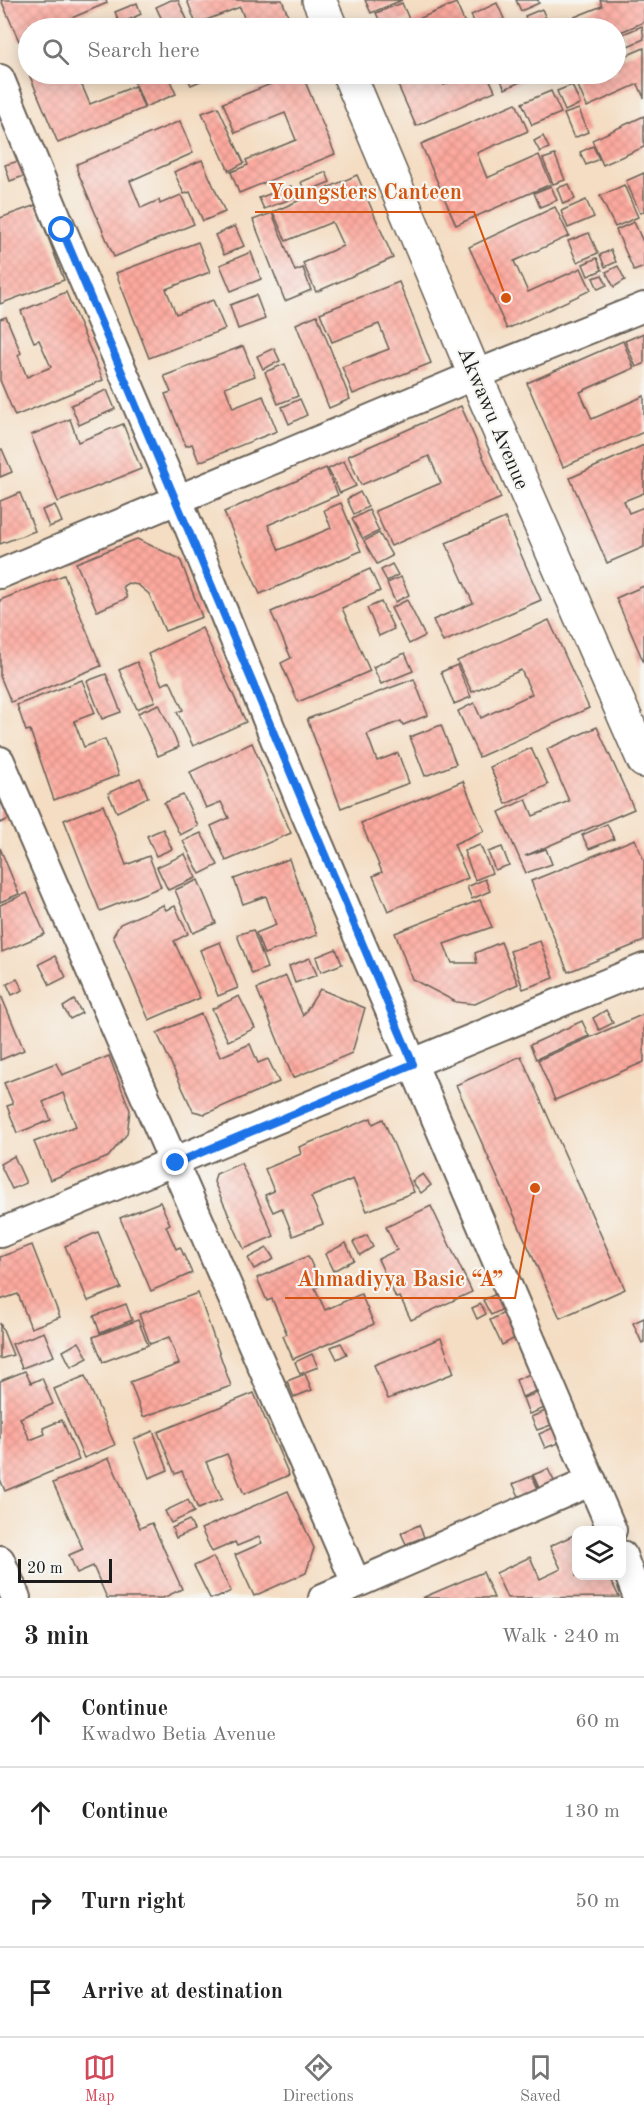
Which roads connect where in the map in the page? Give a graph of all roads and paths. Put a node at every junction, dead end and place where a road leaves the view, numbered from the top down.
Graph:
1 (319, 0) edge
2 (327, 18) edge
3 (0, 79) edge
4 (353, 84) edge
5 (644, 307) edge
6 (475, 375) junction
7 (178, 500) junction
8 (0, 574) edge
9 (0, 761) edge
10 (644, 761) edge
11 (644, 968) edge
12 (413, 1064) junction
13 (176, 1163) junction
14 (0, 1233) edge
15 (592, 1481) junction
16 (610, 1526) edge
17 (0, 1560) edge
18 (626, 1568) edge
19 (356, 1582) junction
20 (16, 1598) edge
21 (323, 1598) edge
22 (638, 1598) edge

1 - 2 street
3 - 7 street
4 - 6 street, Akwawu Avenue
5 - 6 street
6 - 7 street
6 - 10 street, Akwawu Avenue
7 - 8 street
7 - 12 street
9 - 13 street
11 - 12 street
12 - 13 street
12 - 15 street
13 - 14 street
13 - 19 street
15 - 16 street
15 - 19 street
17 - 20 street
18 - 22 street
19 - 21 street

